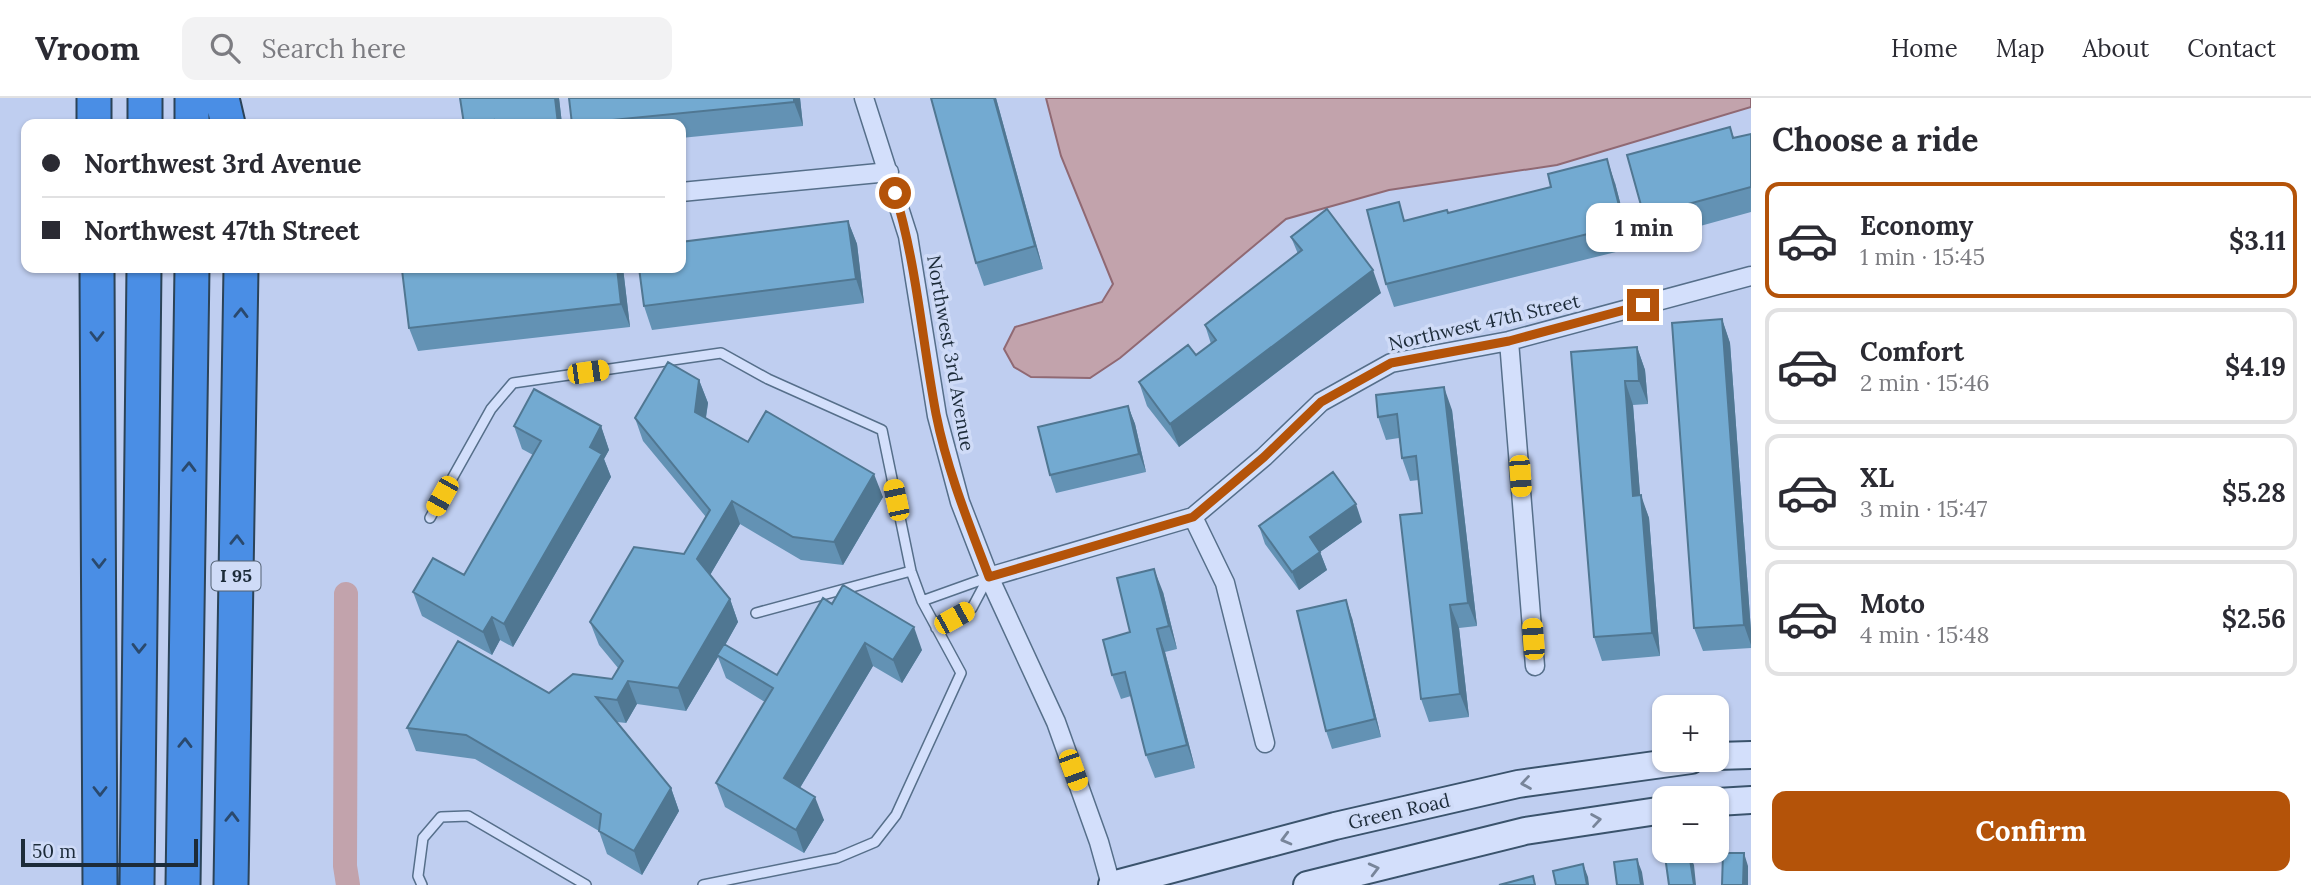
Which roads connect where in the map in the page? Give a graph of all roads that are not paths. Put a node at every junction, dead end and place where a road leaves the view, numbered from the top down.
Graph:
1 (94, 98) edge
2 (145, 98) edge
3 (192, 98) edge
4 (222, 98) edge
5 (243, 98) edge
6 (864, 98) edge
7 (94, 119) edge
8 (145, 119) edge
9 (192, 119) edge
10 (227, 119) edge
11 (243, 119) edge
12 (889, 172) junction
13 (686, 192) edge
14 (97, 273) edge
15 (144, 273) edge
16 (192, 273) edge
17 (241, 273) edge
18 (1751, 276) edge
19 (1509, 341) junction
20 (1193, 517) junction
21 (430, 518) dead end
22 (911, 571) junction
23 (989, 577) junction
24 (922, 601) junction
25 (755, 613) dead end
26 (936, 628) junction
27 (1535, 666) dead end
28 (1265, 743) dead end
29 (1751, 755) edge
30 (1729, 756) edge
31 (1652, 765) edge
32 (1751, 800) edge
33 (1729, 801) edge
34 (1652, 812) edge
35 (100, 885) edge
36 (136, 885) edge
37 (183, 885) edge
38 (231, 885) edge
39 (422, 885) edge
40 (586, 885) edge
41 (703, 885) edge
42 (1111, 885) edge
43 (1307, 885) edge

1 - 7 highway
2 - 8 highway
3 - 9 highway
4 - 10 highway
5 - 11 highway
6 - 12 street, Northwest 3rd Avenue
12 - 13 street
12 - 23 street, Northwest 3rd Avenue
14 -> 35 highway
15 -> 36 highway
37 -> 16 highway
38 -> 17 highway, I 95
18 - 19 street, Northwest 47th Street
19 - 20 street, Northwest 47th Street
19 - 27 street
20 - 23 street, Northwest 47th Street
20 - 28 street
21 - 22 lane
22 - 24 lane
22 - 25 lane
23 - 24 lane
23 - 26 lane
23 - 42 street, Northwest 3rd Avenue
24 - 26 lane
26 - 41 lane
29 - 30 main road
31 -> 42 main road, Green Road
32 - 33 main road
43 -> 34 main road
39 - 40 lane

